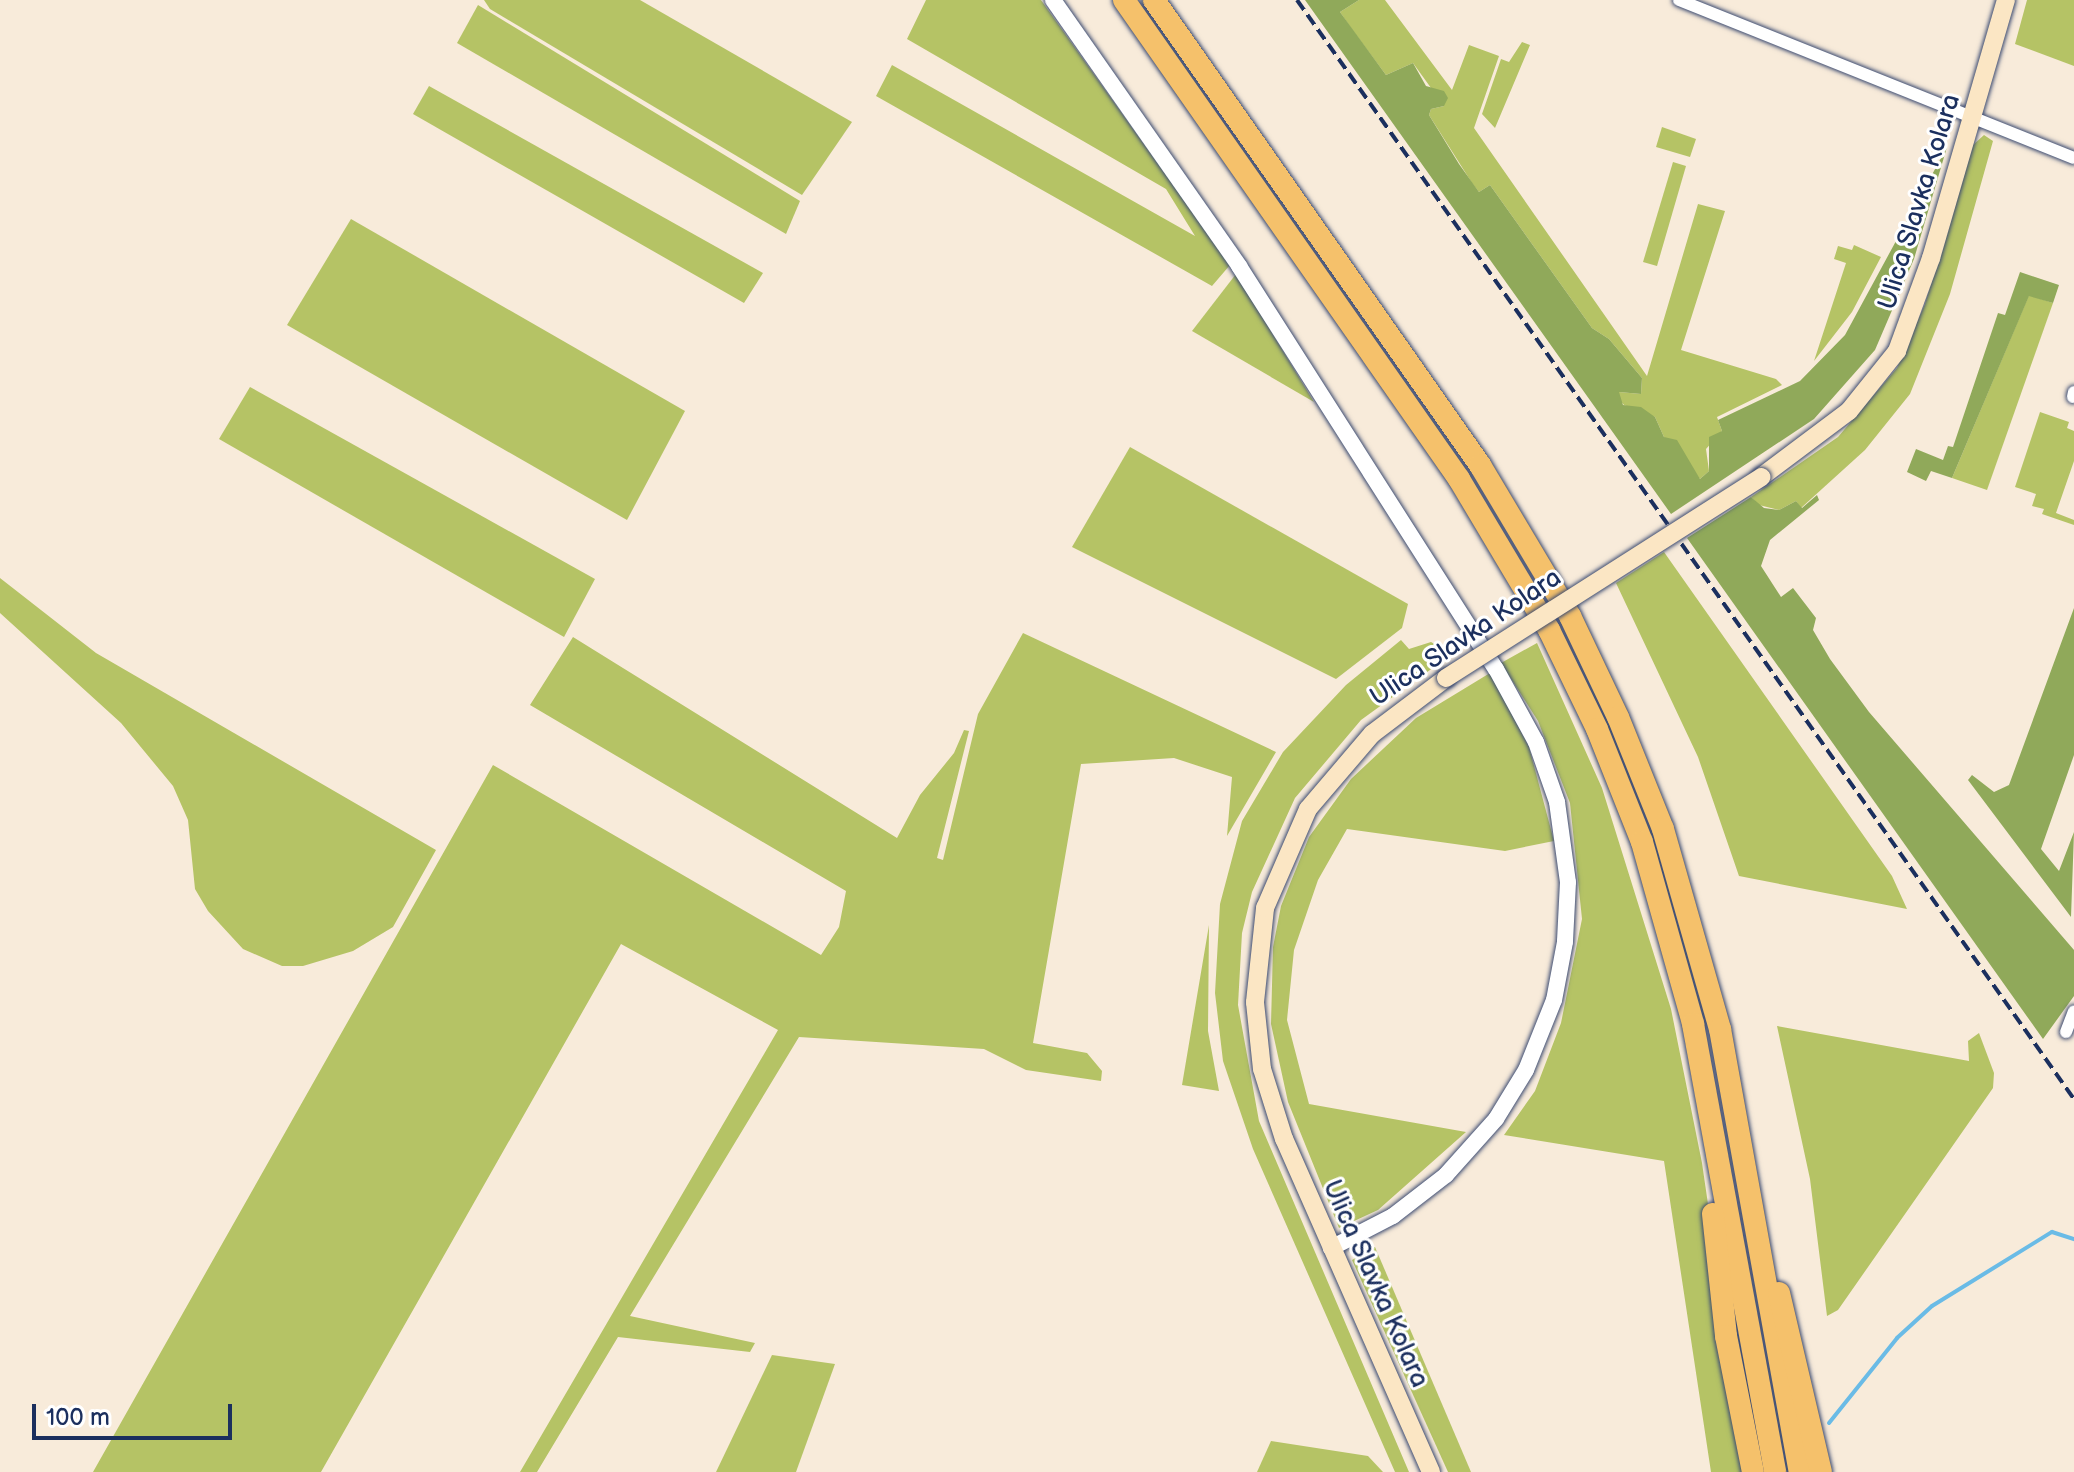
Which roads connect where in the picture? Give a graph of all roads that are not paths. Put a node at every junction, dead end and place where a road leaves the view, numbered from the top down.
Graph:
1 (1053, 0) edge
2 (1124, 0) edge
3 (1154, 0) edge
4 (1679, 0) edge
5 (2006, 0) edge
6 (1973, 120) junction
7 (2074, 158) edge
8 (2074, 1011) edge
9 (2066, 1032) dead end
10 (1713, 1129) junction
11 (1752, 1214) junction
12 (1331, 1248) junction
13 (1431, 1472) edge
14 (1753, 1472) edge
15 (1775, 1472) edge
16 (1800, 1472) edge
17 (1821, 1472) edge

1 - 12 street
2 - 10 highway
3 - 11 highway
4 - 6 street
5 - 6 main road, Ulica Slavka Kolara
6 - 7 street
6 - 12 main road, Ulica Slavka Kolara, bridge
8 - 9 street
10 - 14 highway
10 - 15 highway
11 - 16 highway
11 - 17 highway
12 - 13 main road, Ulica Slavka Kolara

